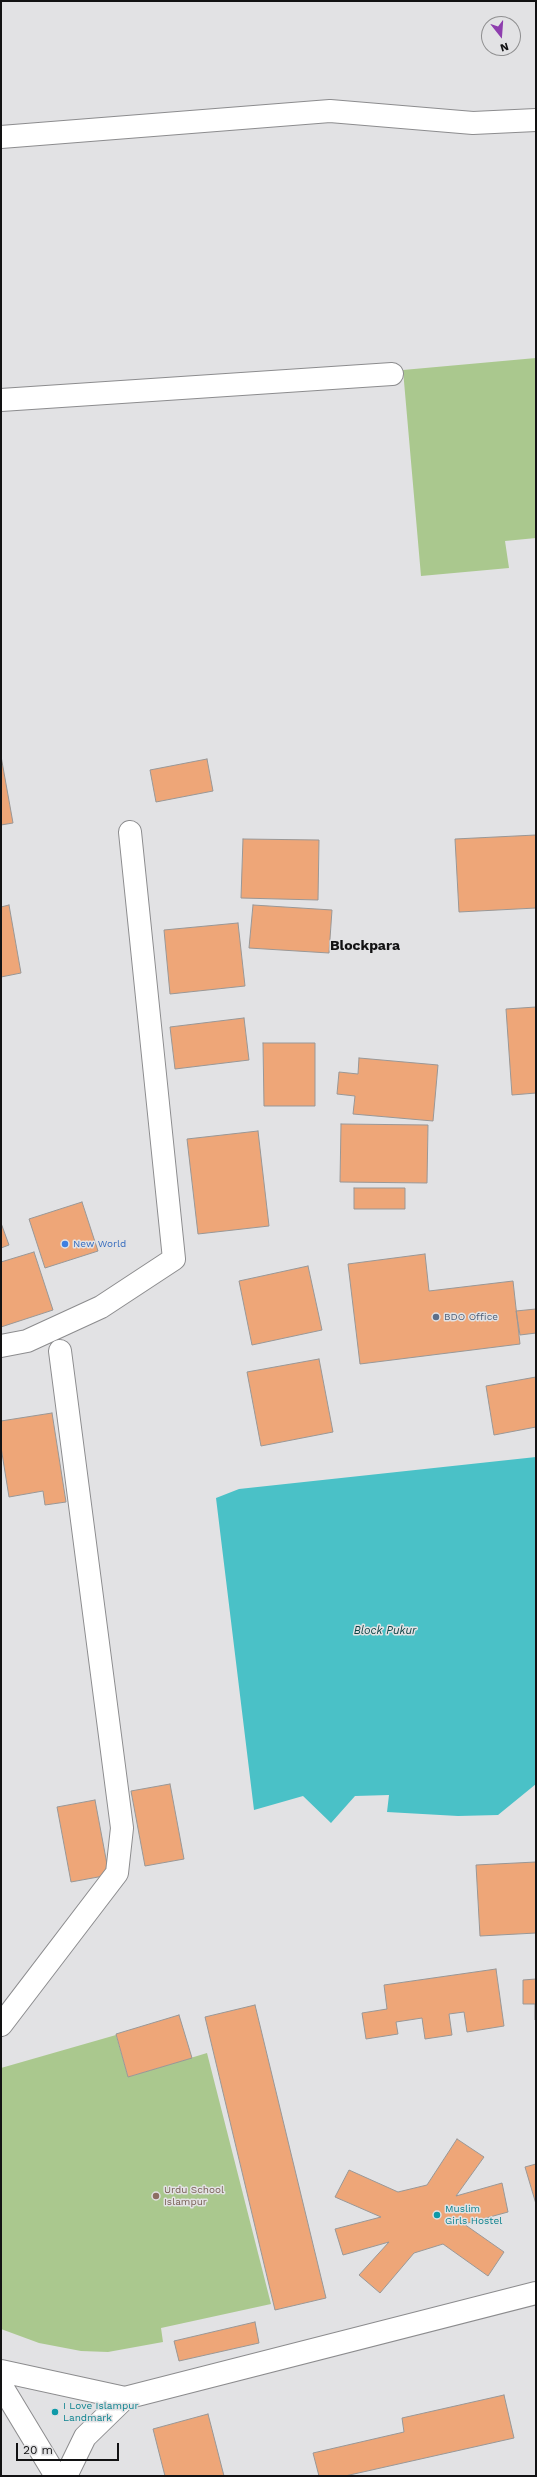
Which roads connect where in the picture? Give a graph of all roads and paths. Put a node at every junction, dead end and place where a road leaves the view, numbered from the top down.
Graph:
1 (536, 120) edge
2 (1, 137) edge
3 (392, 374) dead end
4 (1, 400) edge
5 (130, 832) dead end
6 (1, 1346) edge
7 (60, 1351) dead end
8 (1, 2025) edge
9 (536, 2293) edge
10 (1, 2371) edge
11 (1, 2385) edge
12 (125, 2398) junction
13 (56, 2476) edge
14 (66, 2476) edge

1 - 2 street
3 - 4 street
5 - 6 street
7 - 8 street
9 - 12 street
10 - 12 street
11 - 13 street
12 - 14 street

